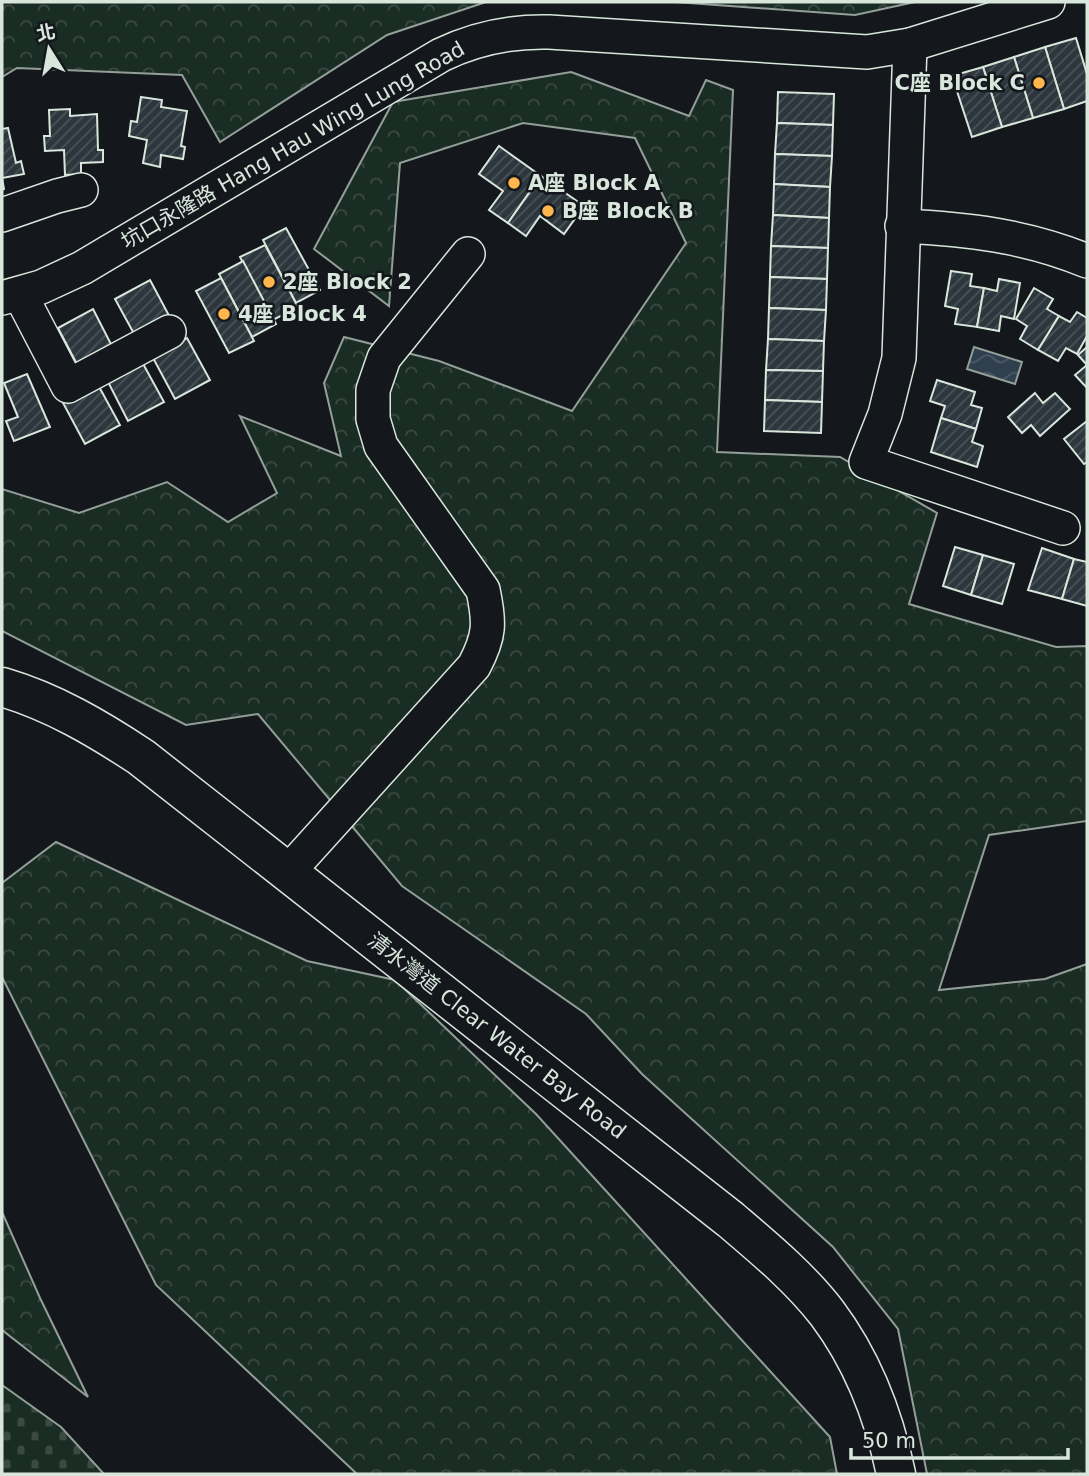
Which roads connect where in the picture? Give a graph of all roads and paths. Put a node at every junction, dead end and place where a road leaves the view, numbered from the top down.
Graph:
1 (1048, 2) edge
2 (910, 45) junction
3 (81, 190) dead end
4 (2, 215) edge
5 (902, 226) junction
6 (468, 254) dead end
7 (1087, 261) edge
8 (11, 296) edge
9 (169, 332) dead end
10 (1063, 528) dead end
11 (2, 687) edge
12 (288, 872) junction
13 (897, 1474) edge

1 - 2 street, 坑口永隆路 Hang Hau Wing Lung Road
2 - 5 street
2 - 8 street, 坑口永隆路 Hang Hau Wing Lung Road
3 - 4 street
5 - 7 street
5 - 10 street
6 - 12 street
8 - 9 street
11 - 12 main road, 清水灣道 Clear Water Bay Road
12 - 13 main road, 清水灣道 Clear Water Bay Road

